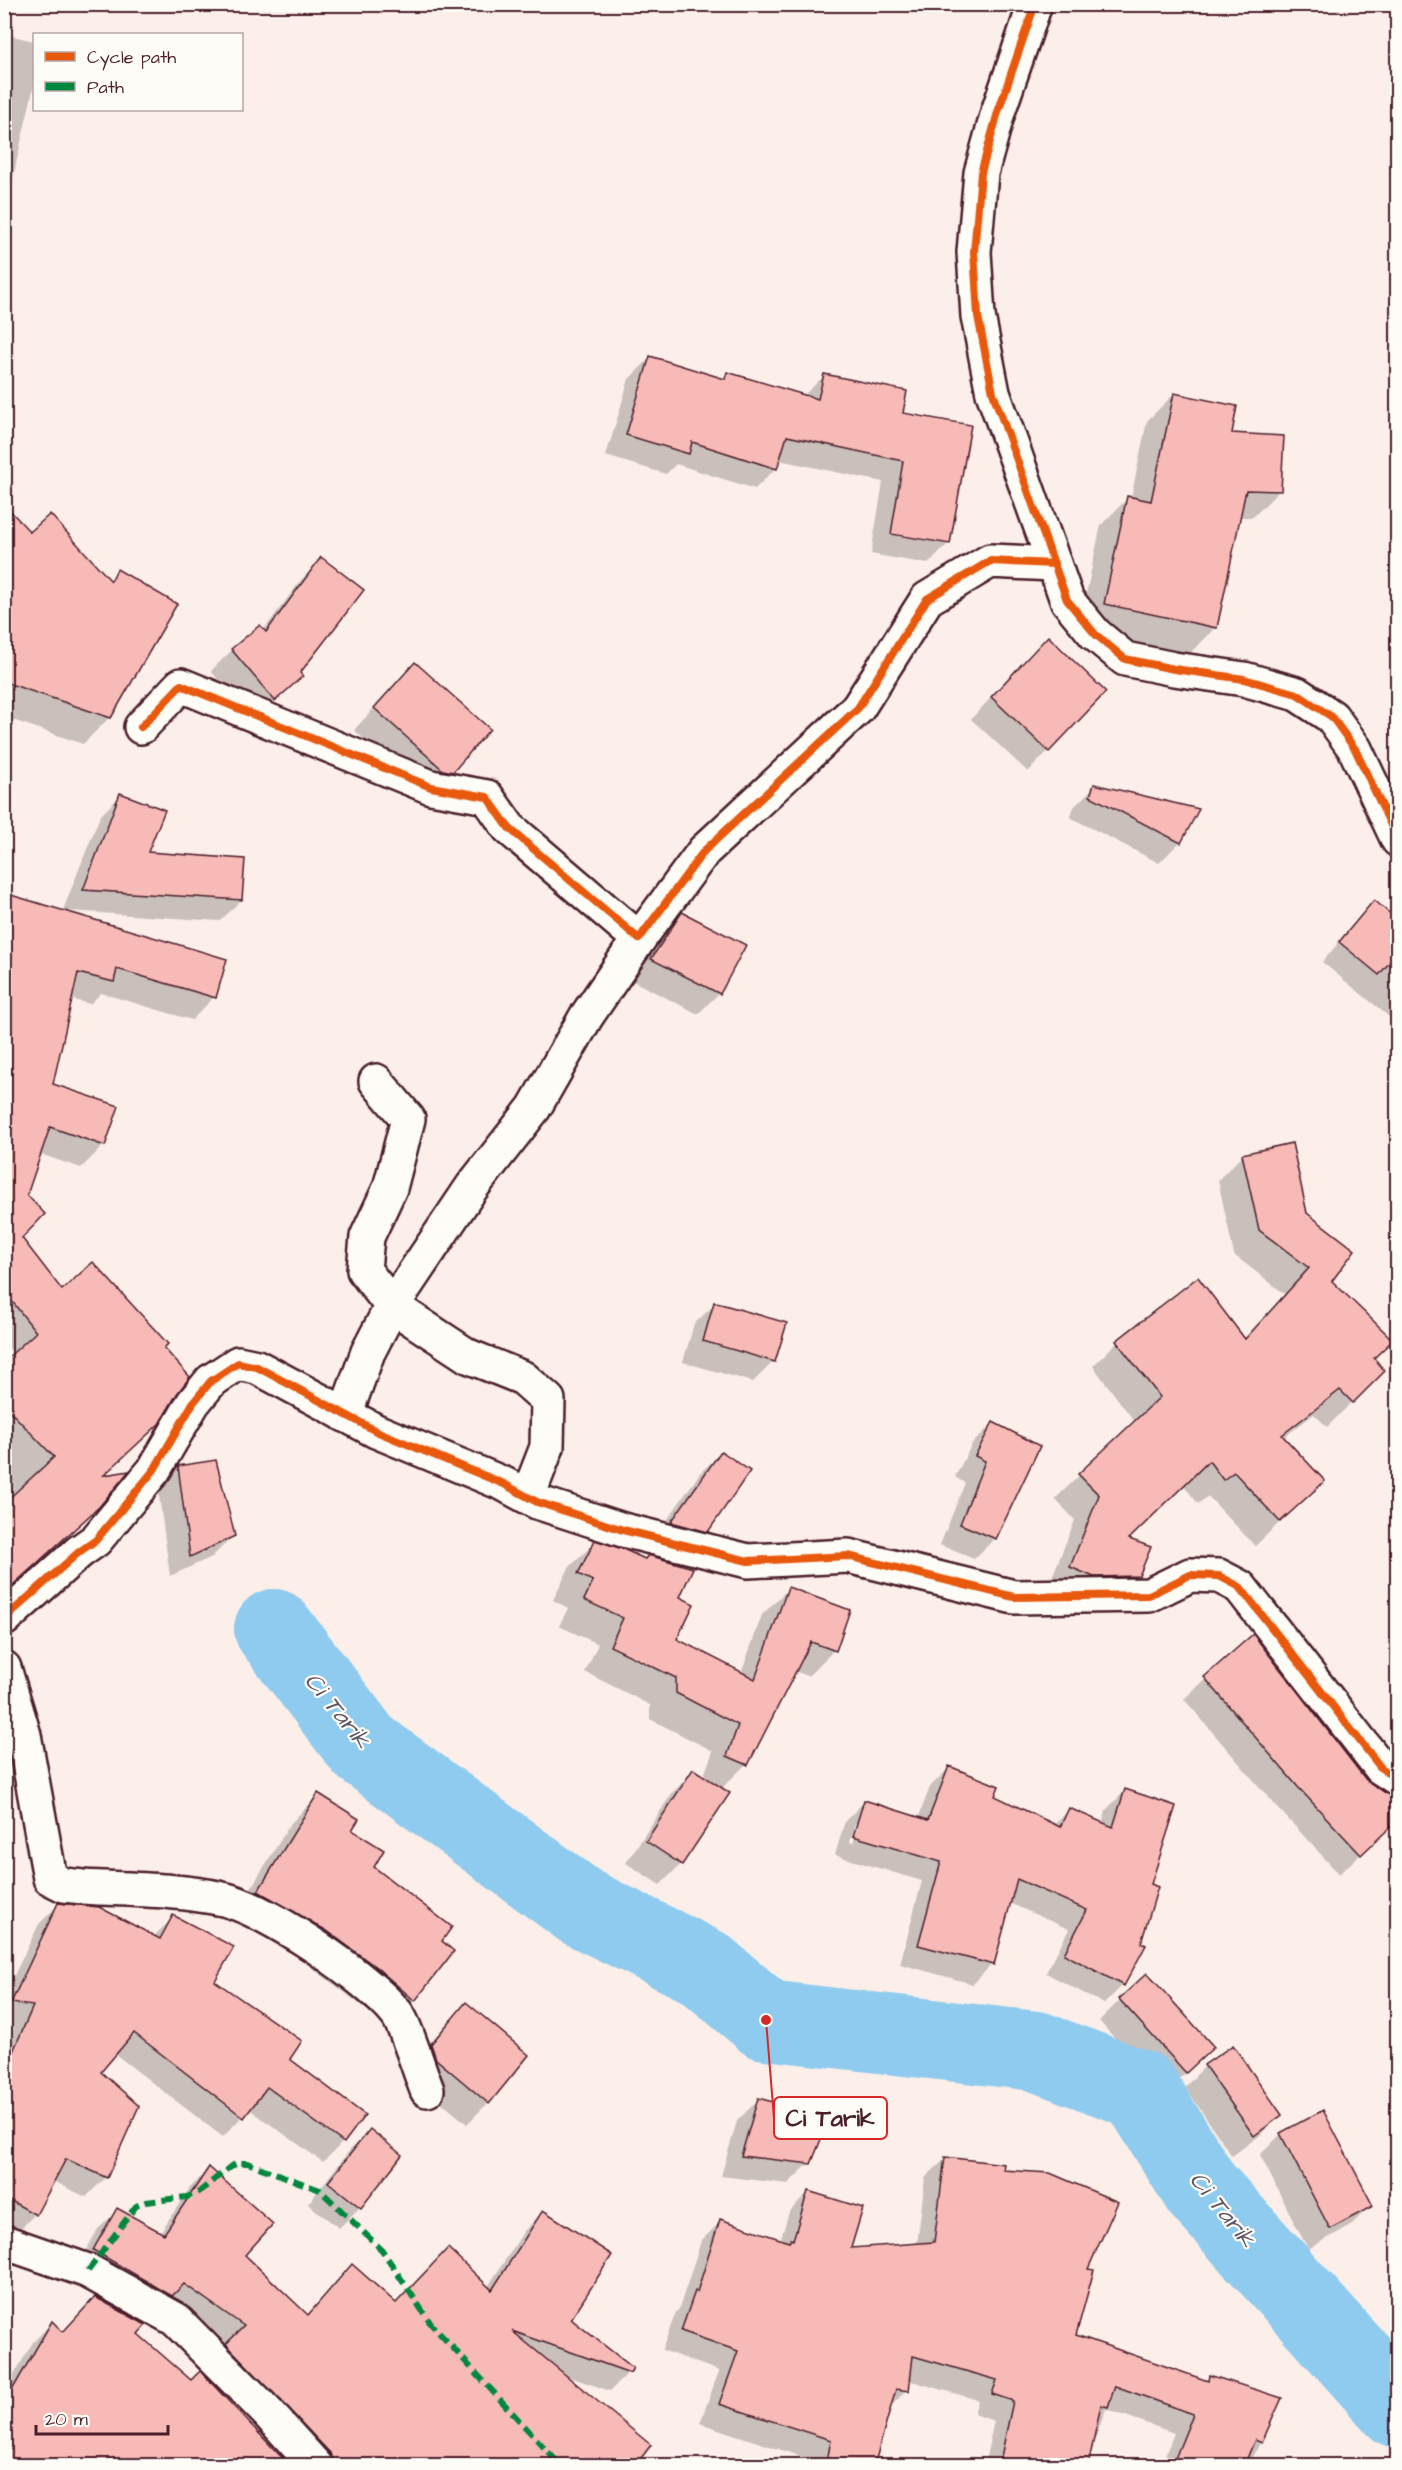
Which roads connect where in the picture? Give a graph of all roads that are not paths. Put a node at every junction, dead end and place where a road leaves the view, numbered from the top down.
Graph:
1 (1035, 4) edge
2 (1054, 564) junction
3 (141, 727) dead end
4 (1398, 840) edge
5 (639, 939) junction
6 (376, 1081) dead end
7 (392, 1306) junction
8 (345, 1415) junction
9 (528, 1496) junction
10 (4, 1619) edge
11 (4, 1668) edge
12 (1398, 1779) edge
13 (427, 2090) dead end
14 (4, 2242) edge
15 (316, 2466) edge

1 - 2 street
2 - 4 street
2 - 5 street
3 - 5 street
5 - 7 street
6 - 7 street
7 - 8 street
7 - 9 street
8 - 9 street
8 - 10 street
9 - 12 street
11 - 13 street
14 - 15 street

